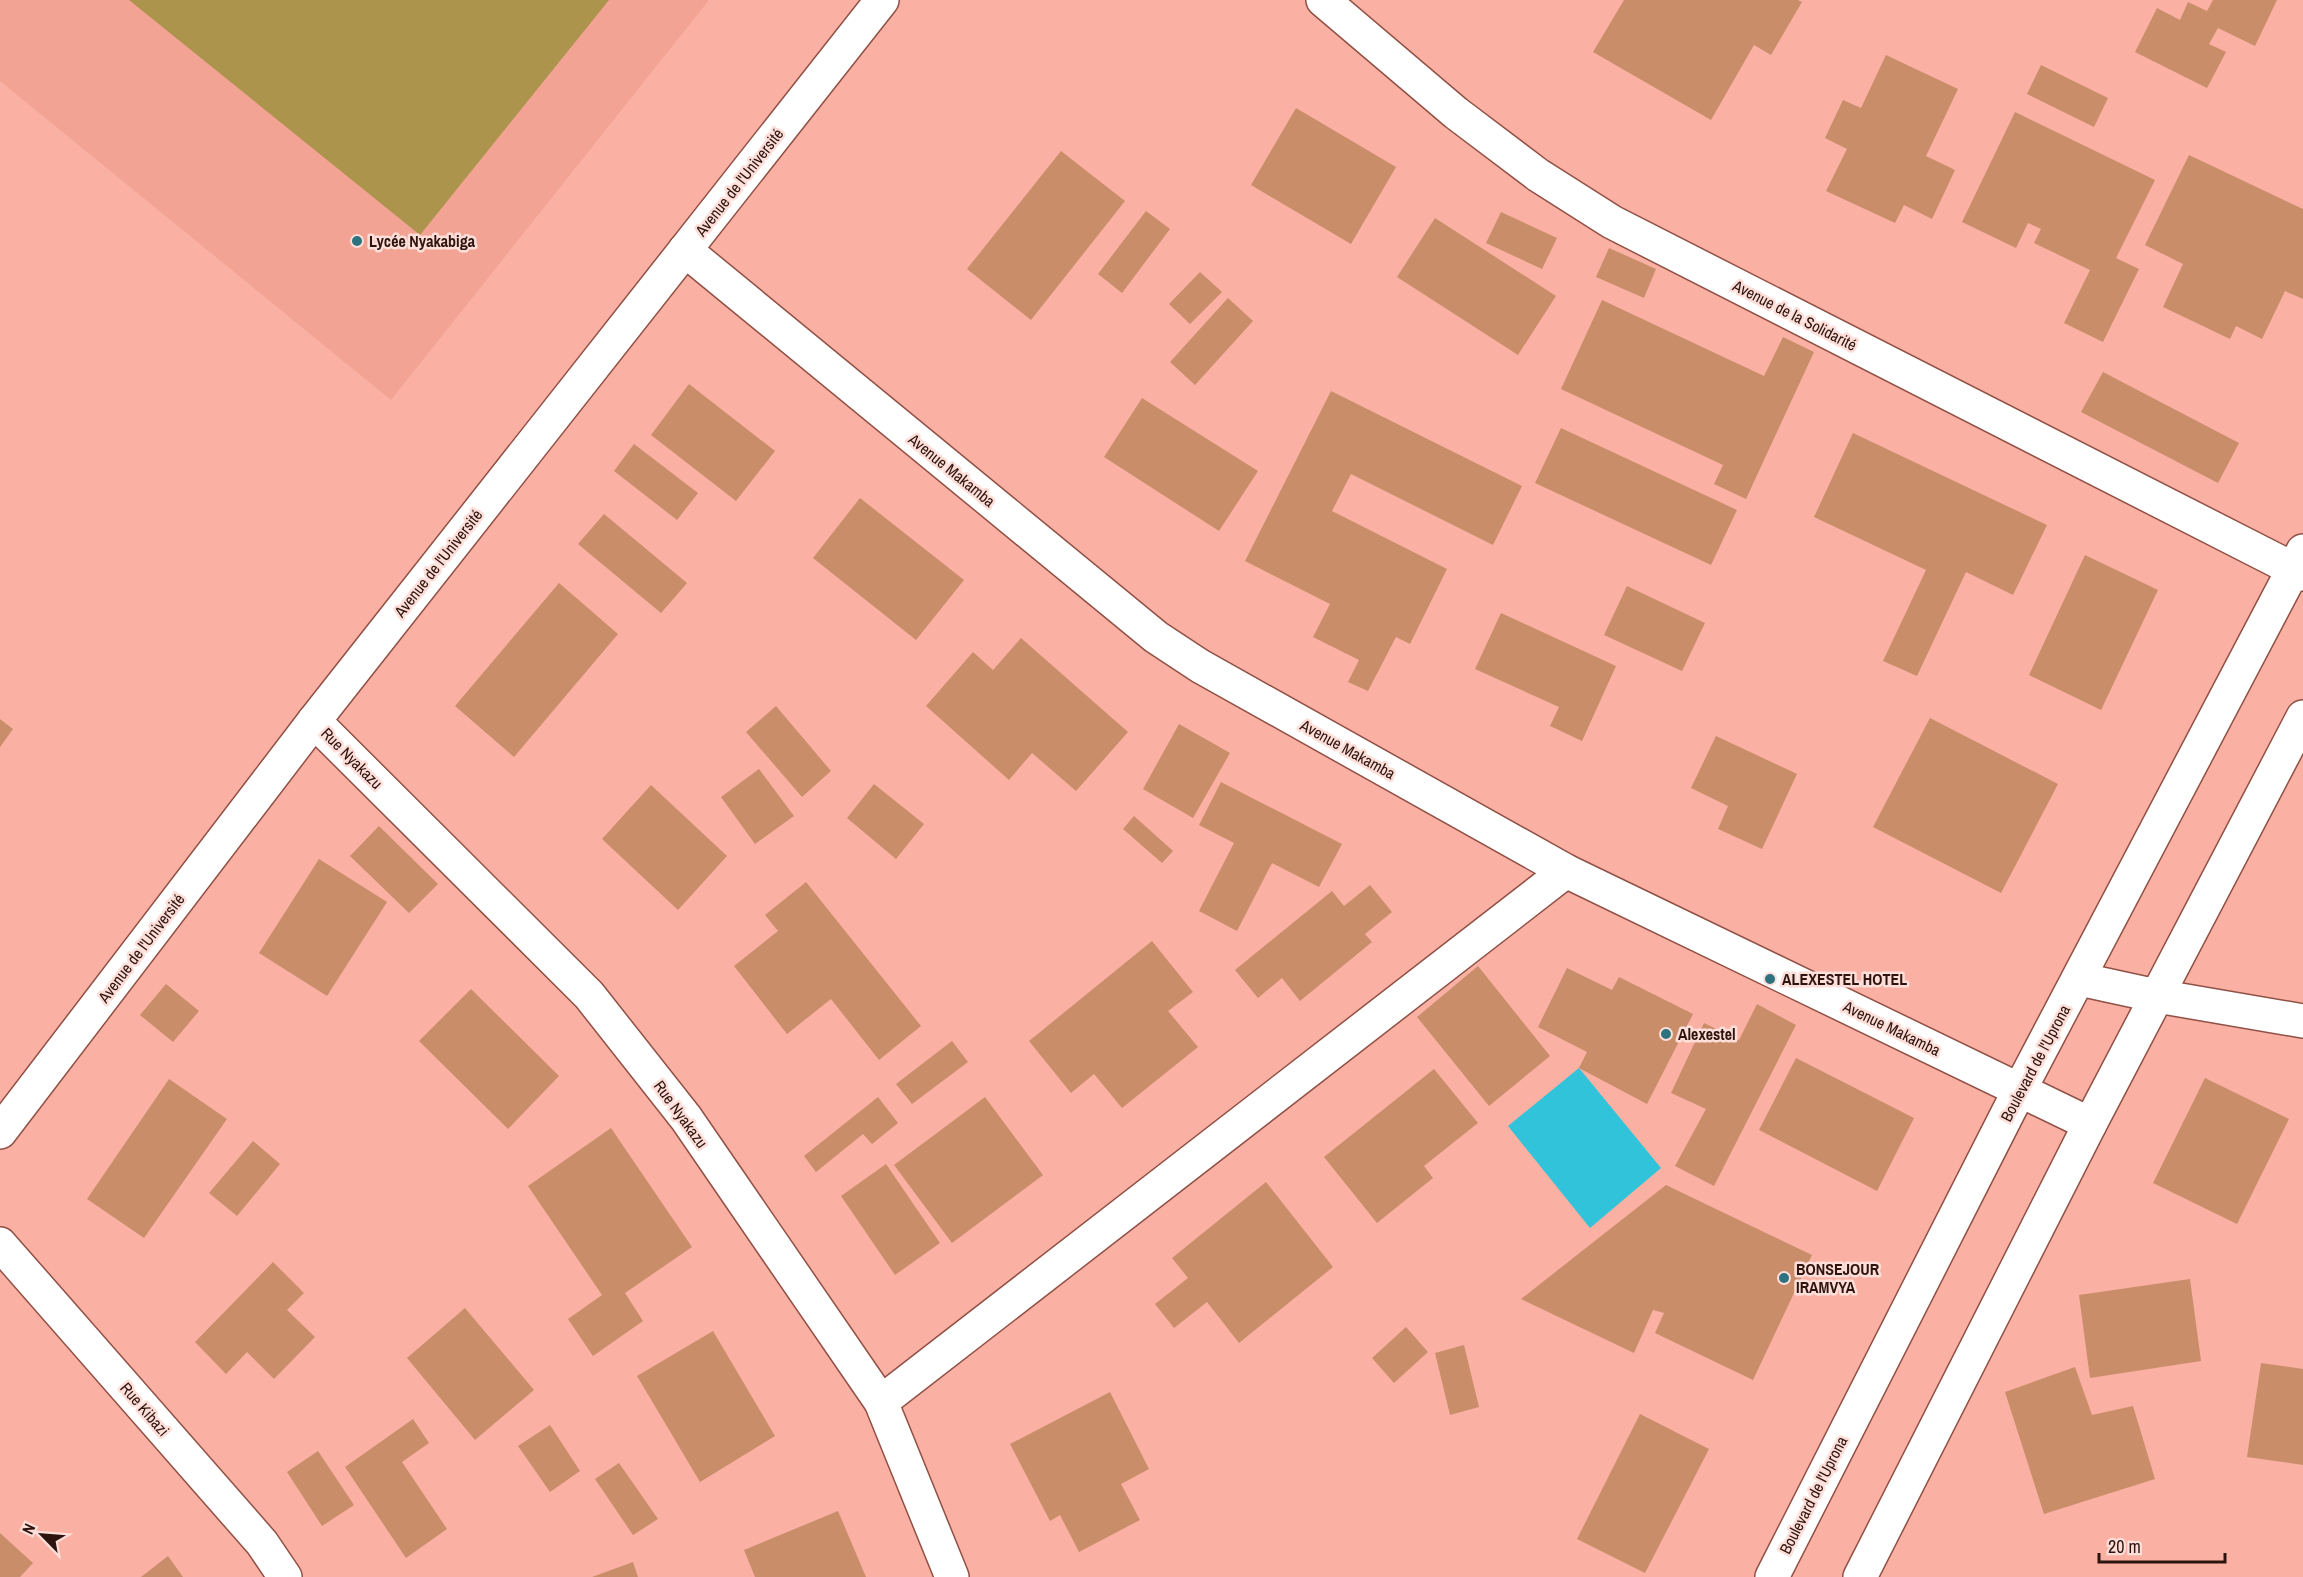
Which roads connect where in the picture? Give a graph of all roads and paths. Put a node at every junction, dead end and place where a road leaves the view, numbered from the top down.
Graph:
1 (882, 0) edge
2 (1323, 0) edge
3 (685, 250) junction
4 (2300, 565) edge
5 (2303, 717) edge
6 (314, 721) junction
7 (1566, 871) junction
8 (2079, 978) junction
9 (2157, 996) junction
10 (2303, 1021) edge
11 (2020, 1089) junction
12 (2090, 1124) junction
13 (0, 1132) edge
14 (0, 1244) edge
15 (881, 1402) junction
16 (285, 1577) edge
17 (952, 1577) edge
18 (1772, 1577) edge
19 (1860, 1577) edge

1 - 3 street, Avenue de l'Université
2 - 4 street, Avenue de la Solidarité
3 - 6 street, Avenue de l'Université
3 - 7 street, Avenue Makamba
4 - 8 street, Boulevard de l'Uprona
5 - 9 street
6 - 13 street, Avenue de l'Université
6 - 15 street, Rue Nyakazu
7 - 11 street, Avenue Makamba
7 - 15 street
8 - 9 street
8 - 11 street, Boulevard de l'Uprona
9 - 10 street
9 - 12 street
11 - 12 street, Avenue Makamba
11 - 18 street, Boulevard de l'Uprona
12 - 19 street
14 - 16 street, Rue Kibazi
15 - 17 street, Rue Nyakazu

